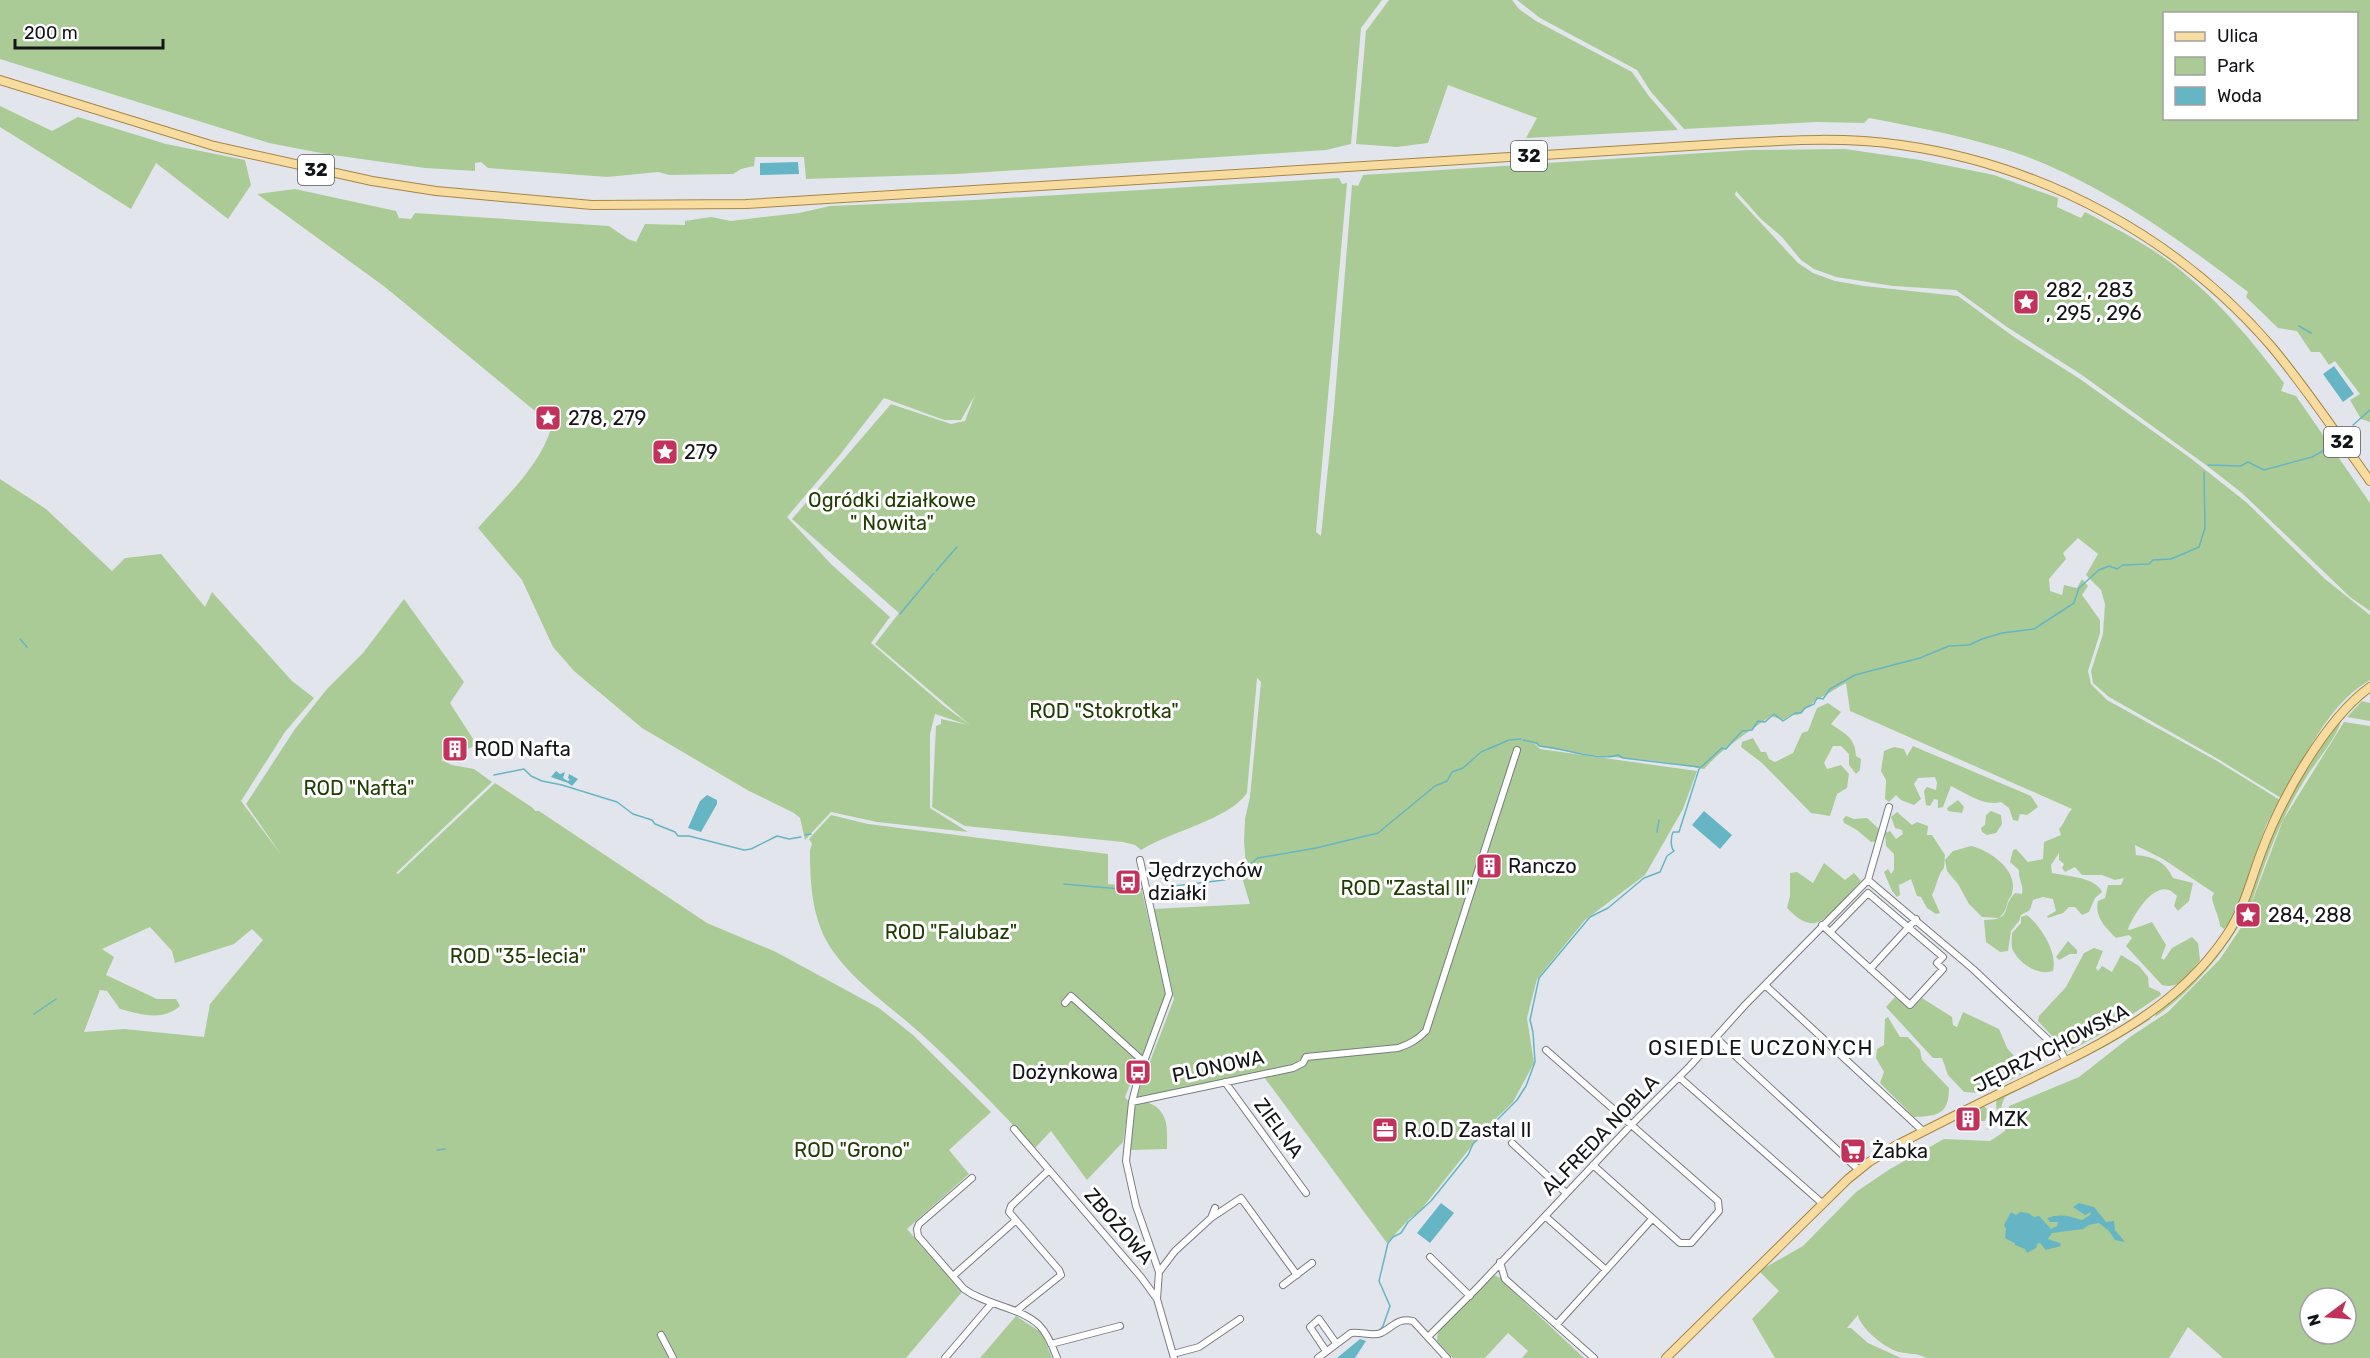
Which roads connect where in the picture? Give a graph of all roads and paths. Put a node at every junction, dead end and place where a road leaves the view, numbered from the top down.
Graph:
1 (0, 80) edge
2 (2370, 481) edge
3 (2370, 687) edge
4 (1517, 750) dead end
5 (1889, 807) dead end
6 (1140, 860) dead end
7 (1868, 880) junction
8 (1916, 920) junction
9 (1822, 925) junction
10 (1909, 927) junction
11 (1830, 932) junction
12 (1870, 969) junction
13 (1765, 985) junction
14 (1065, 1003) dead end
15 (1716, 1038) junction
16 (1546, 1050) dead end
17 (2066, 1061) junction
18 (1144, 1062) junction
19 (1679, 1077) junction
20 (1225, 1082) junction
21 (1132, 1102) junction
22 (1632, 1124) junction
23 (1014, 1129) dead end
24 (1923, 1131) junction
25 (1512, 1143) dead end
26 (1856, 1156) dead end
27 (1851, 1162) junction
28 (1593, 1165) junction
29 (1049, 1170) junction
30 (1859, 1170) junction
31 (972, 1178) dead end
32 (1306, 1193) dead end
33 (1566, 1193) junction
34 (1823, 1204) junction
35 (1215, 1208) dead end
36 (1545, 1216) junction
37 (1211, 1218) junction
38 (1652, 1220) junction
39 (1015, 1221) junction
40 (1430, 1257) dead end
41 (1500, 1262) junction
42 (1312, 1263) dead end
43 (1606, 1270) junction
44 (1159, 1272) junction
45 (1297, 1275) junction
46 (953, 1276) junction
47 (1283, 1285) dead end
48 (1470, 1296) junction
49 (1157, 1299) junction
50 (992, 1303) junction
51 (1016, 1311) junction
52 (1240, 1319) dead end
53 (1557, 1324) junction
54 (1120, 1326) dead end
55 (661, 1335) dead end
56 (1428, 1337) junction
57 (1336, 1343) junction
58 (1051, 1344) junction
59 (1326, 1351) junction
60 (1173, 1356) edge
61 (1444, 1357) edge
62 (673, 1358) edge
63 (945, 1358) edge
64 (1057, 1358) edge
65 (1318, 1358) edge
66 (1594, 1358) edge
67 (1666, 1358) edge

1 - 2 main road, 32
3 - 17 main road, JĘDRZYCHOWSKA
4 - 20 street, PLONOWA
5 - 7 street, ALFREDA NOBLA
6 - 18 street
7 - 8 street
7 - 9 street, ALFREDA NOBLA
8 - 10 street
8 - 17 street
9 - 11 street
9 - 13 street, ALFREDA NOBLA
10 - 11 street
10 - 12 street
10 - 12 street
11 - 12 street
13 - 15 street, ALFREDA NOBLA
13 - 24 street
14 - 18 street
15 - 19 street, ALFREDA NOBLA
15 - 27 street
16 - 22 street
17 - 24 main road, JĘDRZYCHOWSKA
18 - 21 street
19 - 22 street, ALFREDA NOBLA
19 - 34 street
20 - 21 street, PLONOWA
20 - 32 street, ZIELNA
21 - 44 street
22 - 28 street, ALFREDA NOBLA
22 - 38 street
23 - 29 street, ZBOŻOWA
24 - 30 main road, JĘDRZYCHOWSKA
25 - 33 street
26 - 27 street
27 - 30 street
28 - 33 street, ALFREDA NOBLA
28 - 38 street
29 - 39 street
29 - 49 street, ZBOŻOWA
30 - 34 main road, JĘDRZYCHOWSKA
31 - 46 street
33 - 36 street, ALFREDA NOBLA
34 - 67 main road, JĘDRZYCHOWSKA
35 - 37 street
36 - 41 street, ALFREDA NOBLA
36 - 43 street
37 - 44 street
37 - 45 street
38 - 43 street
39 - 46 street
39 - 51 street
40 - 48 street
41 - 48 street, ALFREDA NOBLA
41 - 53 street
42 - 45 street
43 - 53 street
44 - 49 street
45 - 47 street
46 - 50 street
48 - 56 street, ALFREDA NOBLA
49 - 60 street, ZBOŻOWA
50 - 51 street
50 - 63 street
51 - 58 street
52 - 60 street
53 - 66 street
54 - 58 street
55 - 62 street
56 - 57 street
56 - 61 street
57 - 59 street
57 - 59 street
58 - 64 street
59 - 65 street

